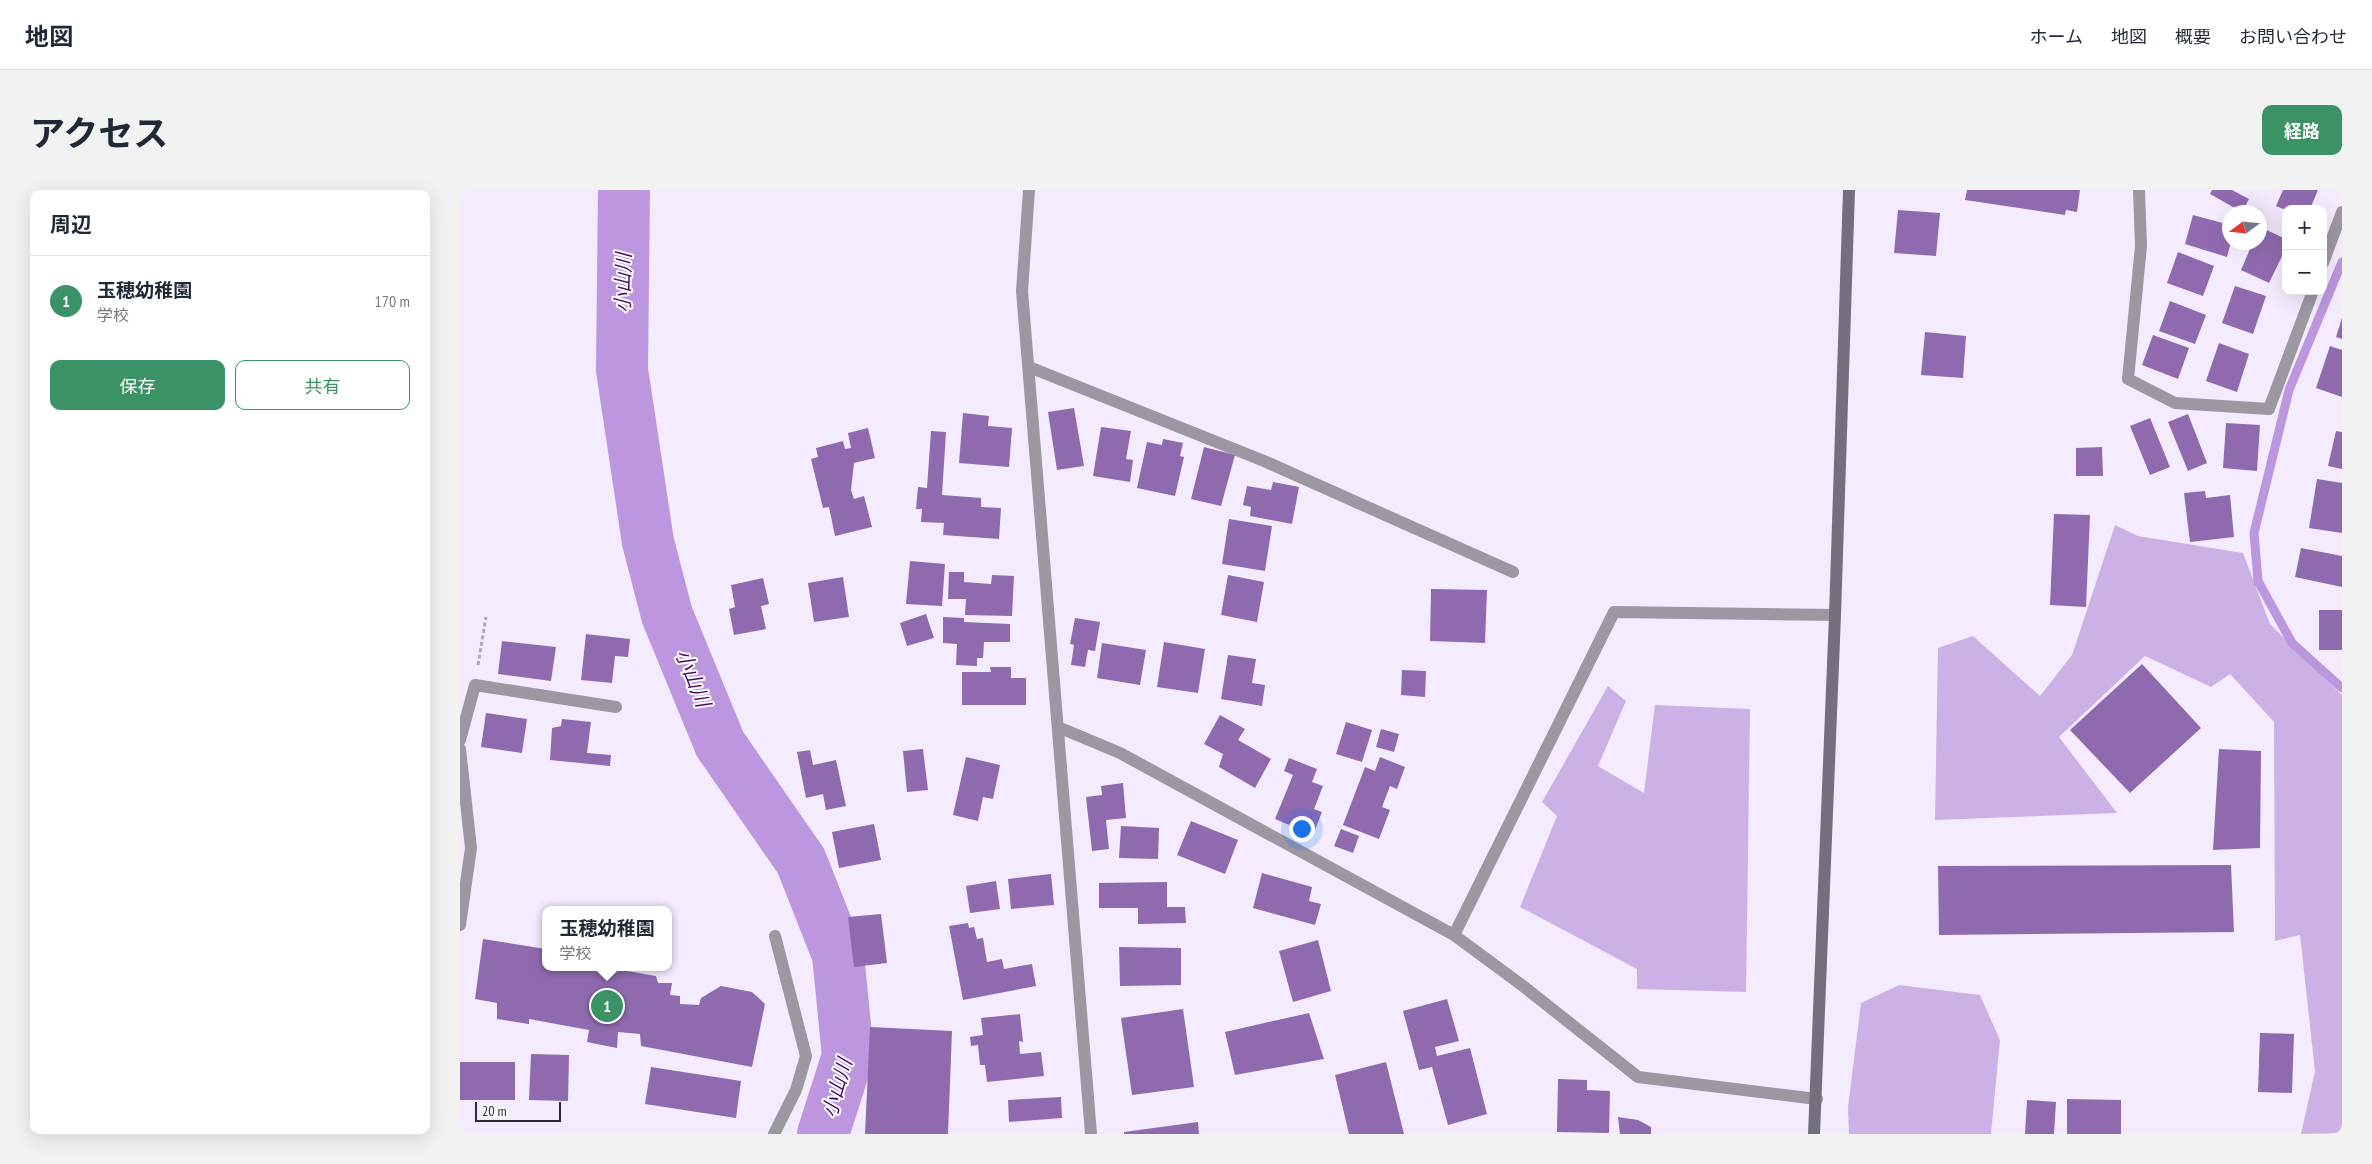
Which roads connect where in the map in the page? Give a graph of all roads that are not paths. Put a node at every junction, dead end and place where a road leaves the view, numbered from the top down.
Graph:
1 (1029, 190) edge
2 (1849, 190) edge
3 (2138, 190) edge
4 (2342, 212) edge
5 (2327, 252) edge
6 (2312, 295) edge
7 (1028, 367) junction
8 (1513, 572) dead end
9 (1835, 615) junction
10 (616, 707) dead end
11 (1058, 727) junction
12 (460, 740) edge
13 (460, 749) edge
14 (460, 925) edge
15 (1454, 935) junction
16 (775, 936) dead end
17 (1817, 1099) junction
18 (774, 1134) edge
19 (1091, 1134) edge
20 (1814, 1134) edge

1 - 7 street
2 - 9 street
3 - 6 street
4 - 5 street
7 - 8 street
7 - 11 street
9 - 15 street
9 - 17 street
10 - 12 street
11 - 15 street
11 - 19 street
13 - 14 street
15 - 17 street
16 - 18 street
17 - 20 street

